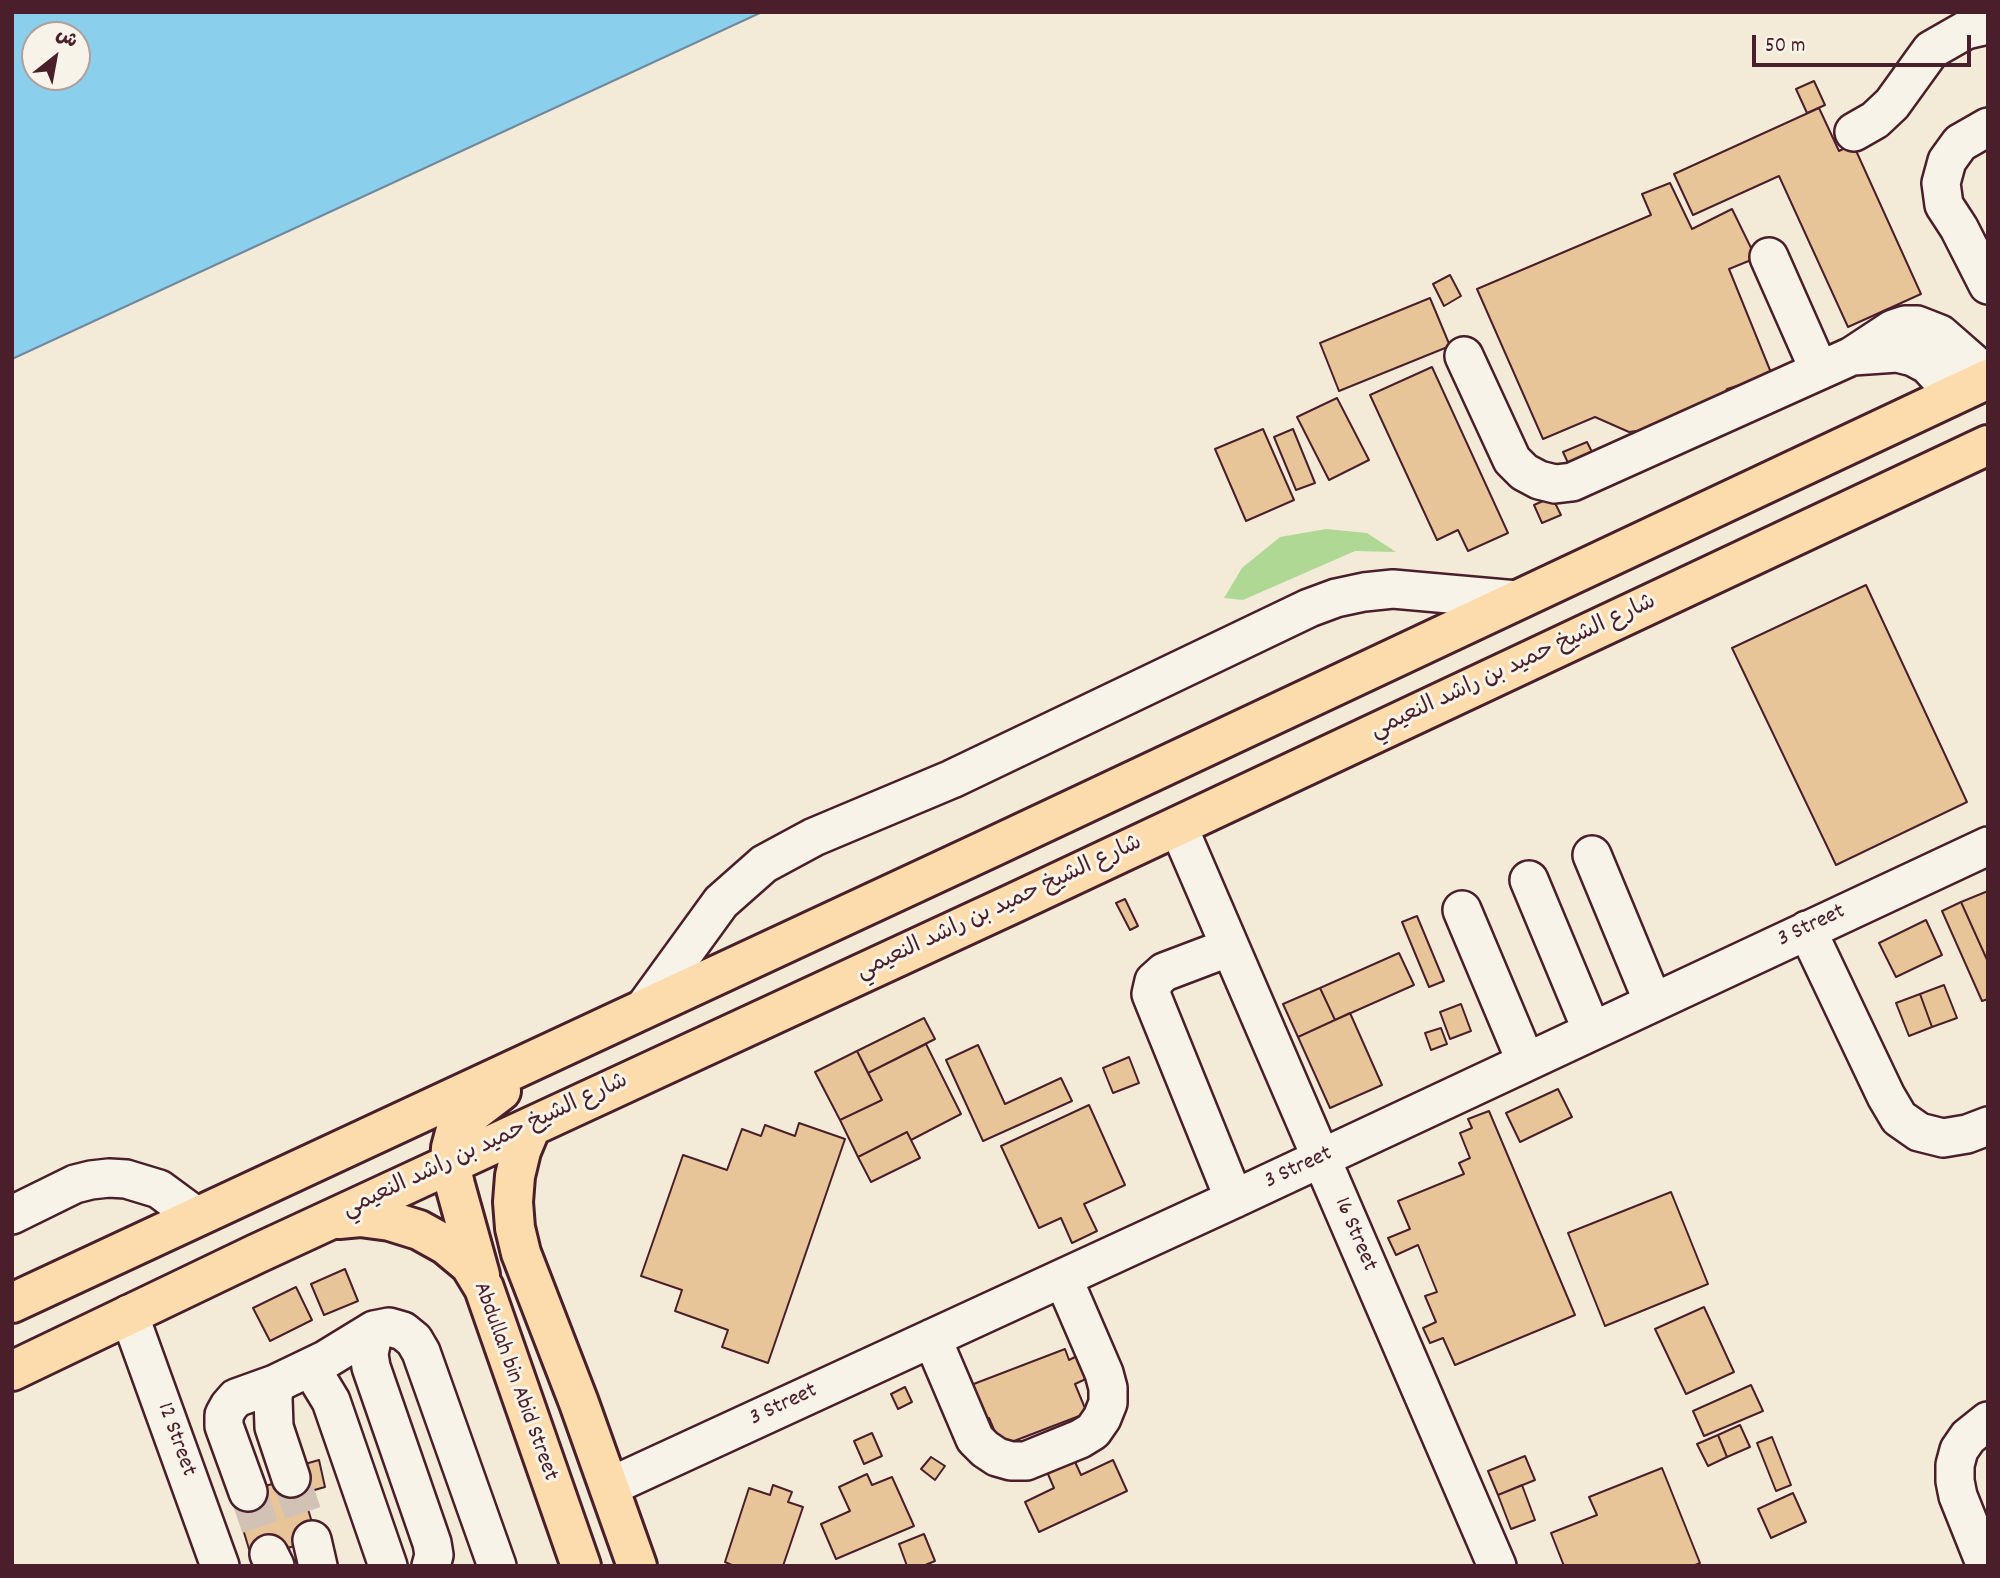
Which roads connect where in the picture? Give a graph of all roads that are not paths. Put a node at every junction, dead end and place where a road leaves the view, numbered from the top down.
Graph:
1 (1988, 25) edge
2 (1988, 127) edge
3 (1854, 132) dead end
4 (1769, 257) dead end
5 (1988, 285) edge
6 (1464, 356) dead end
7 (1836, 363) junction
8 (1988, 377) edge
9 (1950, 397) junction
10 (1988, 445) edge
11 (1517, 600) junction
12 (1178, 826) junction
13 (1988, 846) edge
14 (1592, 855) dead end
15 (1529, 880) dead end
16 (1462, 910) dead end
17 (1807, 930) junction
18 (1230, 947) junction
19 (1653, 1002) junction
20 (644, 1008) junction
21 (1592, 1031) junction
22 (539, 1057) junction
23 (1526, 1062) junction
24 (1988, 1126) edge
25 (531, 1127) junction
26 (1321, 1159) junction
27 (450, 1164) junction
28 (1234, 1199) junction
29 (12, 1215) edge
30 (197, 1217) junction
31 (330, 1220) junction
32 (1063, 1278) junction
33 (484, 1288) junction
34 (12, 1303) edge
35 (129, 1314) junction
36 (374, 1331) junction
37 (932, 1338) junction
38 (12, 1371) edge
39 (291, 1377) junction
40 (579, 1403) junction
41 (527, 1418) junction
42 (1988, 1421) edge
43 (291, 1478) tunnel mouth
44 (609, 1487) junction
45 (248, 1492) tunnel mouth
46 (220, 1566) edge
47 (387, 1566) edge
48 (431, 1566) edge
49 (497, 1566) edge
50 (580, 1566) edge
51 (637, 1566) edge
52 (1497, 1566) edge
53 (1986, 1566) edge

1 - 3 street
2 - 5 street
4 - 7 street
6 - 7 street
7 - 8 street
7 - 9 street
8 - 9 main road
9 - 11 main road
10 - 12 main road, شارع الشيخ حميد بن راشد النعيمي
11 - 20 main road
11 - 20 street
12 - 18 street, 16 Street
12 - 25 main road, شارع الشيخ حميد بن راشد النعيمي
13 - 17 street, 3 Street
14 - 19 street
15 - 21 street
16 - 23 street
17 - 19 street, 3 Street
17 - 24 street
18 - 26 street, 16 Street
18 - 28 street
19 - 21 street, 3 Street
20 - 22 main road
21 - 23 street, 3 Street
22 - 27 main road
22 - 30 main road
23 - 26 street, 3 Street
25 - 27 main road, شارع الشيخ حميد بن راشد النعيمي
25 - 40 main road
26 - 28 street, 3 Street
26 - 52 street, 16 Street
27 - 31 main road, شارع الشيخ حميد بن راشد النعيمي
27 - 33 main road
28 - 32 street, 3 Street
29 - 30 street
30 - 34 main road
31 - 33 main road, Abdullah bin Abid Street
31 - 35 main road, شارع الشيخ حميد بن راشد النعيمي
32 - 37 street, 3 Street
32 - 37 street
33 - 41 main road, Abdullah bin Abid Street
35 - 38 main road, شارع الشيخ حميد بن راشد النعيمي
35 - 46 street, 12 Street
36 - 39 street
36 - 48 street
36 - 49 street
37 - 44 street, 3 Street
39 - 43 street
39 - 45 street
39 - 47 street
40 - 41 main road
40 - 44 main road
41 - 50 main road, Abdullah bin Abid Street
42 - 53 street
44 - 51 main road

